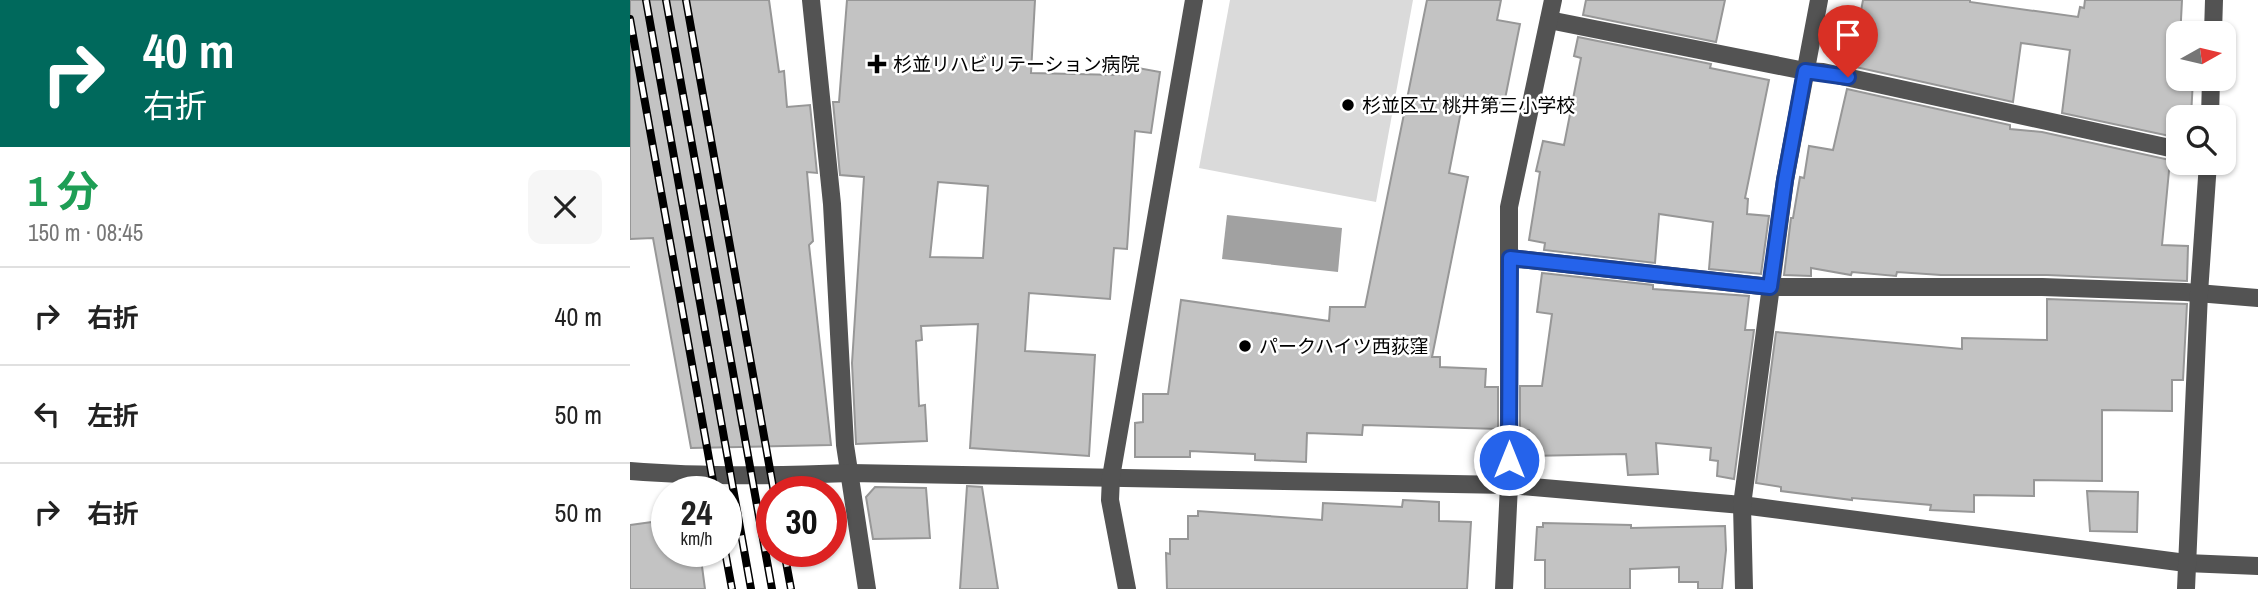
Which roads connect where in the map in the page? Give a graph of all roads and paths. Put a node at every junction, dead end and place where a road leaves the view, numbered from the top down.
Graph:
1 (811, 0) edge
2 (1194, 0) edge
3 (1553, 0) edge
4 (1819, 0) edge
5 (2214, 0) edge
6 (1549, 20) junction
7 (2213, 21) edge
8 (1805, 71) junction
9 (2166, 147) edge
10 (2207, 175) edge
11 (1510, 258) junction
12 (1770, 287) junction
13 (2199, 293) junction
14 (2258, 298) edge
15 (630, 471) edge
16 (850, 473) junction
17 (1111, 477) junction
18 (1509, 485) junction
19 (1742, 505) junction
20 (2186, 563) junction
21 (2258, 566) edge
22 (867, 589) edge
23 (1127, 589) edge
24 (1504, 589) edge
25 (1744, 589) edge
26 (2186, 589) edge

1 - 16 street
2 - 17 street
3 - 6 street
4 - 8 street
5 - 7 street
6 - 8 street
6 - 11 street
8 - 9 street
8 - 12 street
10 - 13 street
11 - 12 street
11 - 18 street
12 - 13 street
12 - 19 street
13 - 14 street
13 - 20 street
15 - 16 street
16 - 17 street
16 - 22 street
17 - 18 street
17 - 23 street
18 - 19 street
18 - 24 street
19 - 20 street
19 - 25 street
20 - 21 street
20 - 26 street

